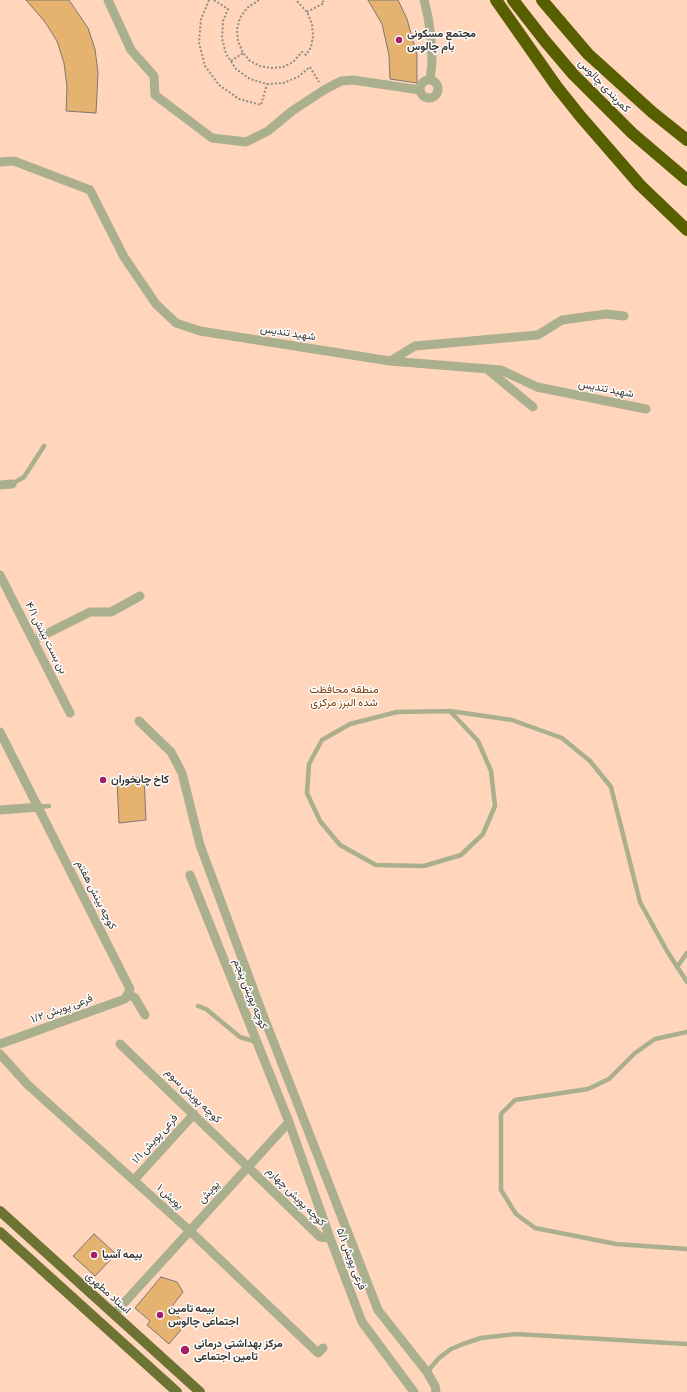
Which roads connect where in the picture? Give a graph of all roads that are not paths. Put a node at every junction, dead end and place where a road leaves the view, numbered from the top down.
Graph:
1 (108, 0) edge
2 (424, 0) edge
3 (496, 0) edge
4 (513, 0) edge
5 (542, 0) edge
6 (523, 13) junction
7 (430, 80) junction
8 (420, 90) junction
9 (687, 140) edge
10 (0, 162) edge
11 (687, 180) edge
12 (687, 230) edge
13 (624, 316) dead end
14 (390, 361) junction
15 (487, 369) junction
16 (533, 407) dead end
17 (646, 409) dead end
18 (44, 446) dead end
19 (0, 484) edge
20 (12, 484) joint
21 (0, 575) edge
22 (140, 596) dead end
23 (34, 640) junction
24 (450, 711) junction
25 (70, 713) dead end
26 (139, 721) dead end
27 (0, 732) edge
28 (49, 806) dead end
29 (39, 807) junction
30 (0, 810) edge
31 (190, 875) dead end
32 (687, 953) edge
33 (677, 967) junction
34 (687, 982) edge
35 (128, 994) junction
36 (198, 1006) dead end
37 (145, 1015) dead end
38 (687, 1032) edge
39 (257, 1042) junction
40 (0, 1044) edge
41 (120, 1044) dead end
42 (0, 1054) edge
43 (194, 1114) junction
44 (289, 1122) junction
45 (248, 1167) junction
46 (134, 1180) junction
47 (0, 1211) edge
48 (190, 1231) junction
49 (0, 1232) edge
50 (330, 1238) junction
51 (687, 1249) edge
52 (114, 1314) junction
53 (687, 1344) edge
54 (323, 1348) dead end
55 (427, 1372) junction
56 (176, 1392) edge
57 (200, 1392) edge
58 (414, 1392) edge
59 (436, 1392) edge

1 - 8 street
2 - 7 street
3 - 6 highway
3 - 12 highway
4 - 6 highway, کمربندی چالوس
5 - 9 highway
6 - 11 highway, کمربندی چالوس
7 - 8 street
7 - 8 street
10 - 14 street, شهید تندیس
13 - 14 street
14 - 15 street, شهید تندیس
15 - 16 street
15 - 17 street, شهید تندیس
18 - 20 lane
19 - 20 street
21 - 23 street, بن بست بینش ۴/۱
22 - 23 street
23 - 25 street, بن بست بینش ۴/۱
24 - 24 lane
24 - 33 lane
26 - 55 street
27 - 29 street, کوچه بینش هفتم
28 - 29 lane
29 - 30 street
29 - 35 street, کوچه بینش هفتم
31 - 39 street, کوچه پویش پنجم
32 - 33 lane
33 - 34 lane
35 - 37 street
35 - 40 street, فرعی پویش ۱/۲
36 - 39 lane
38 - 51 lane
39 - 44 street, کوچه پویش پنجم
41 - 43 street, کوچه پویش سوم
42 - 46 street, پویش ۱
43 - 45 street, کوچه پویش سوم
43 - 46 street, فرعی پویش ۱/۱
44 - 45 street, پویش
44 - 50 street, فرعی پویش ۵/۱
45 - 48 street, پویش
45 - 50 street, کوچه پویش چهارم
46 - 48 street, پویش ۱
47 - 52 main road, استاد مطهری
48 - 52 street, پویش
48 - 54 street, پویش ۱
49 - 56 main road
50 - 58 street, فرعی پویش ۵/۱
52 - 57 main road, استاد مطهری
53 - 55 lane
55 - 59 street

